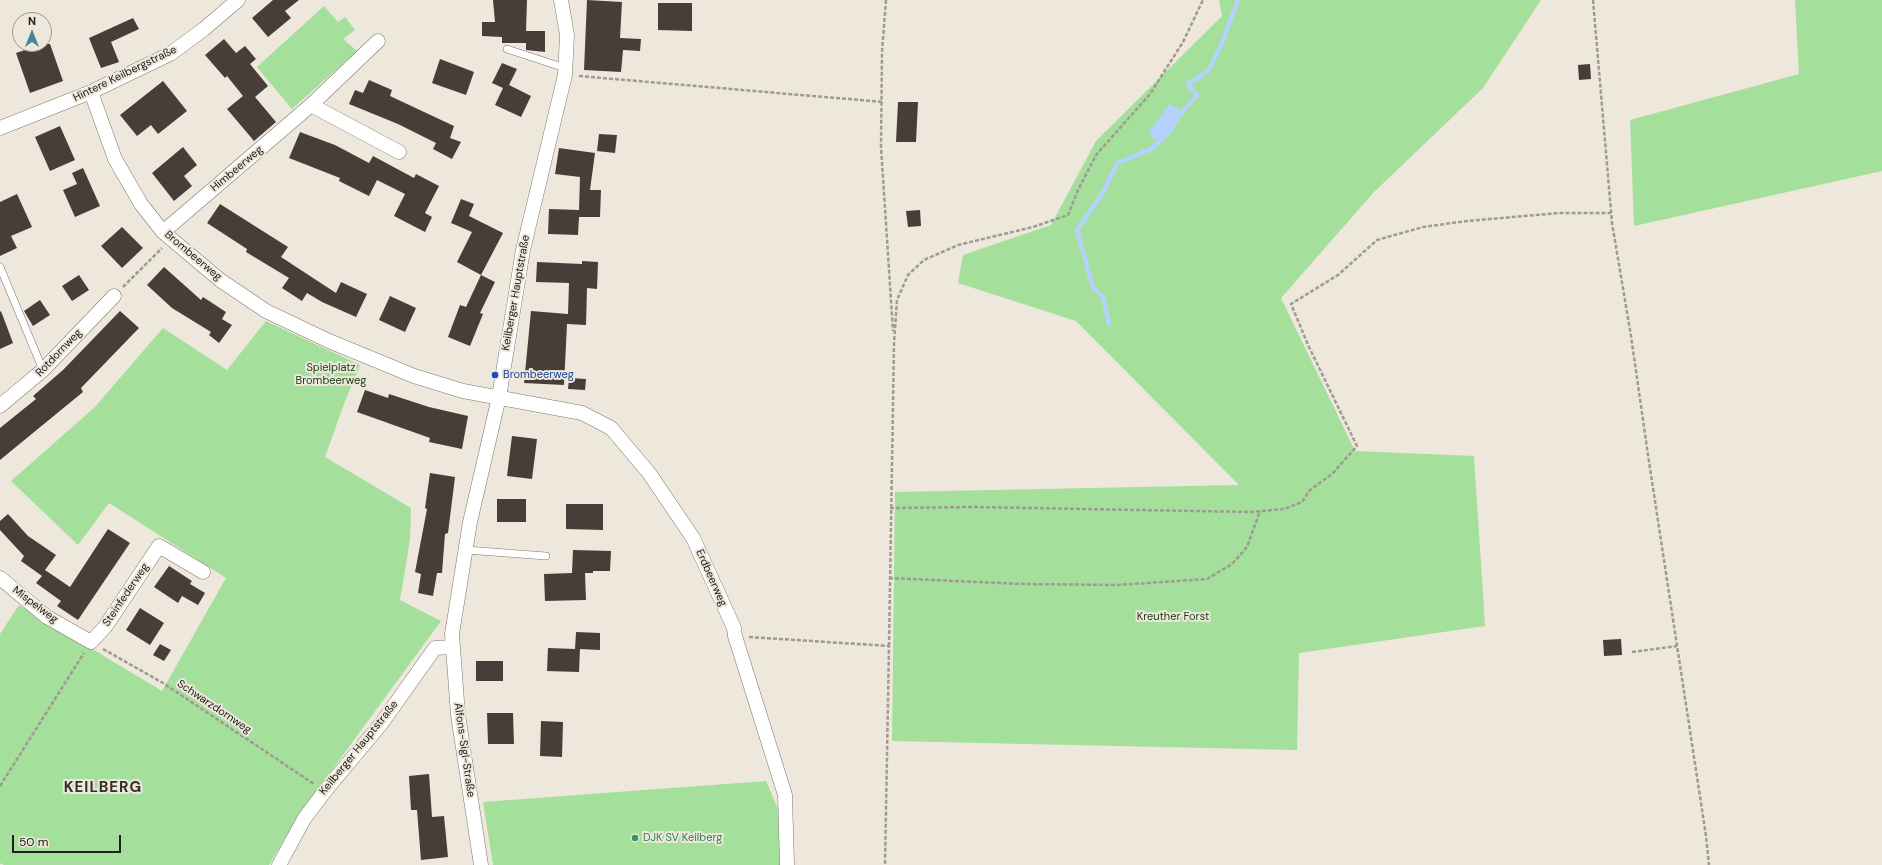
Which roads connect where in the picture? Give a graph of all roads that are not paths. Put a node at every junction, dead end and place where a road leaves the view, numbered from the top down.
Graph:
1 (238, 0) edge
2 (563, 1) edge
3 (378, 41) dead end
4 (508, 49) dead end
5 (565, 71) junction
6 (91, 92) junction
7 (311, 106) junction
8 (0, 128) edge
9 (399, 152) dead end
10 (166, 236) junction
11 (0, 267) edge
12 (114, 296) road end
13 (43, 370) junction
14 (499, 397) junction
15 (0, 406) edge
16 (466, 550) junction
17 (546, 556) dead end
18 (202, 572) dead end
19 (0, 578) edge
20 (452, 640) junction
21 (91, 642) joint
22 (279, 865) edge
23 (481, 865) edge
24 (787, 865) edge

1 - 6 street, Hintere Keilbergstraße
2 - 5 street, Keilberger Hauptstraße
3 - 7 street, Himbeerweg
4 - 5 lane
5 - 14 street, Keilberger Hauptstraße
6 - 8 street, Hintere Keilbergstraße
6 - 10 street, Brombeerweg
7 - 9 street
7 - 10 street, Himbeerweg
10 - 14 street, Brombeerweg
11 - 13 lane
12 - 13 street, Rotdornweg
13 - 15 street, Rotdornweg
14 - 16 street, Keilberger Hauptstraße
14 - 24 street, Erdbeerweg
16 - 17 lane
16 - 20 street, Keilberger Hauptstraße
18 - 21 street, Steinfederweg
19 - 21 street, Mispelweg
20 - 22 street, Keilberger Hauptstraße
20 - 23 street, Alfons-Sigl-Straße

